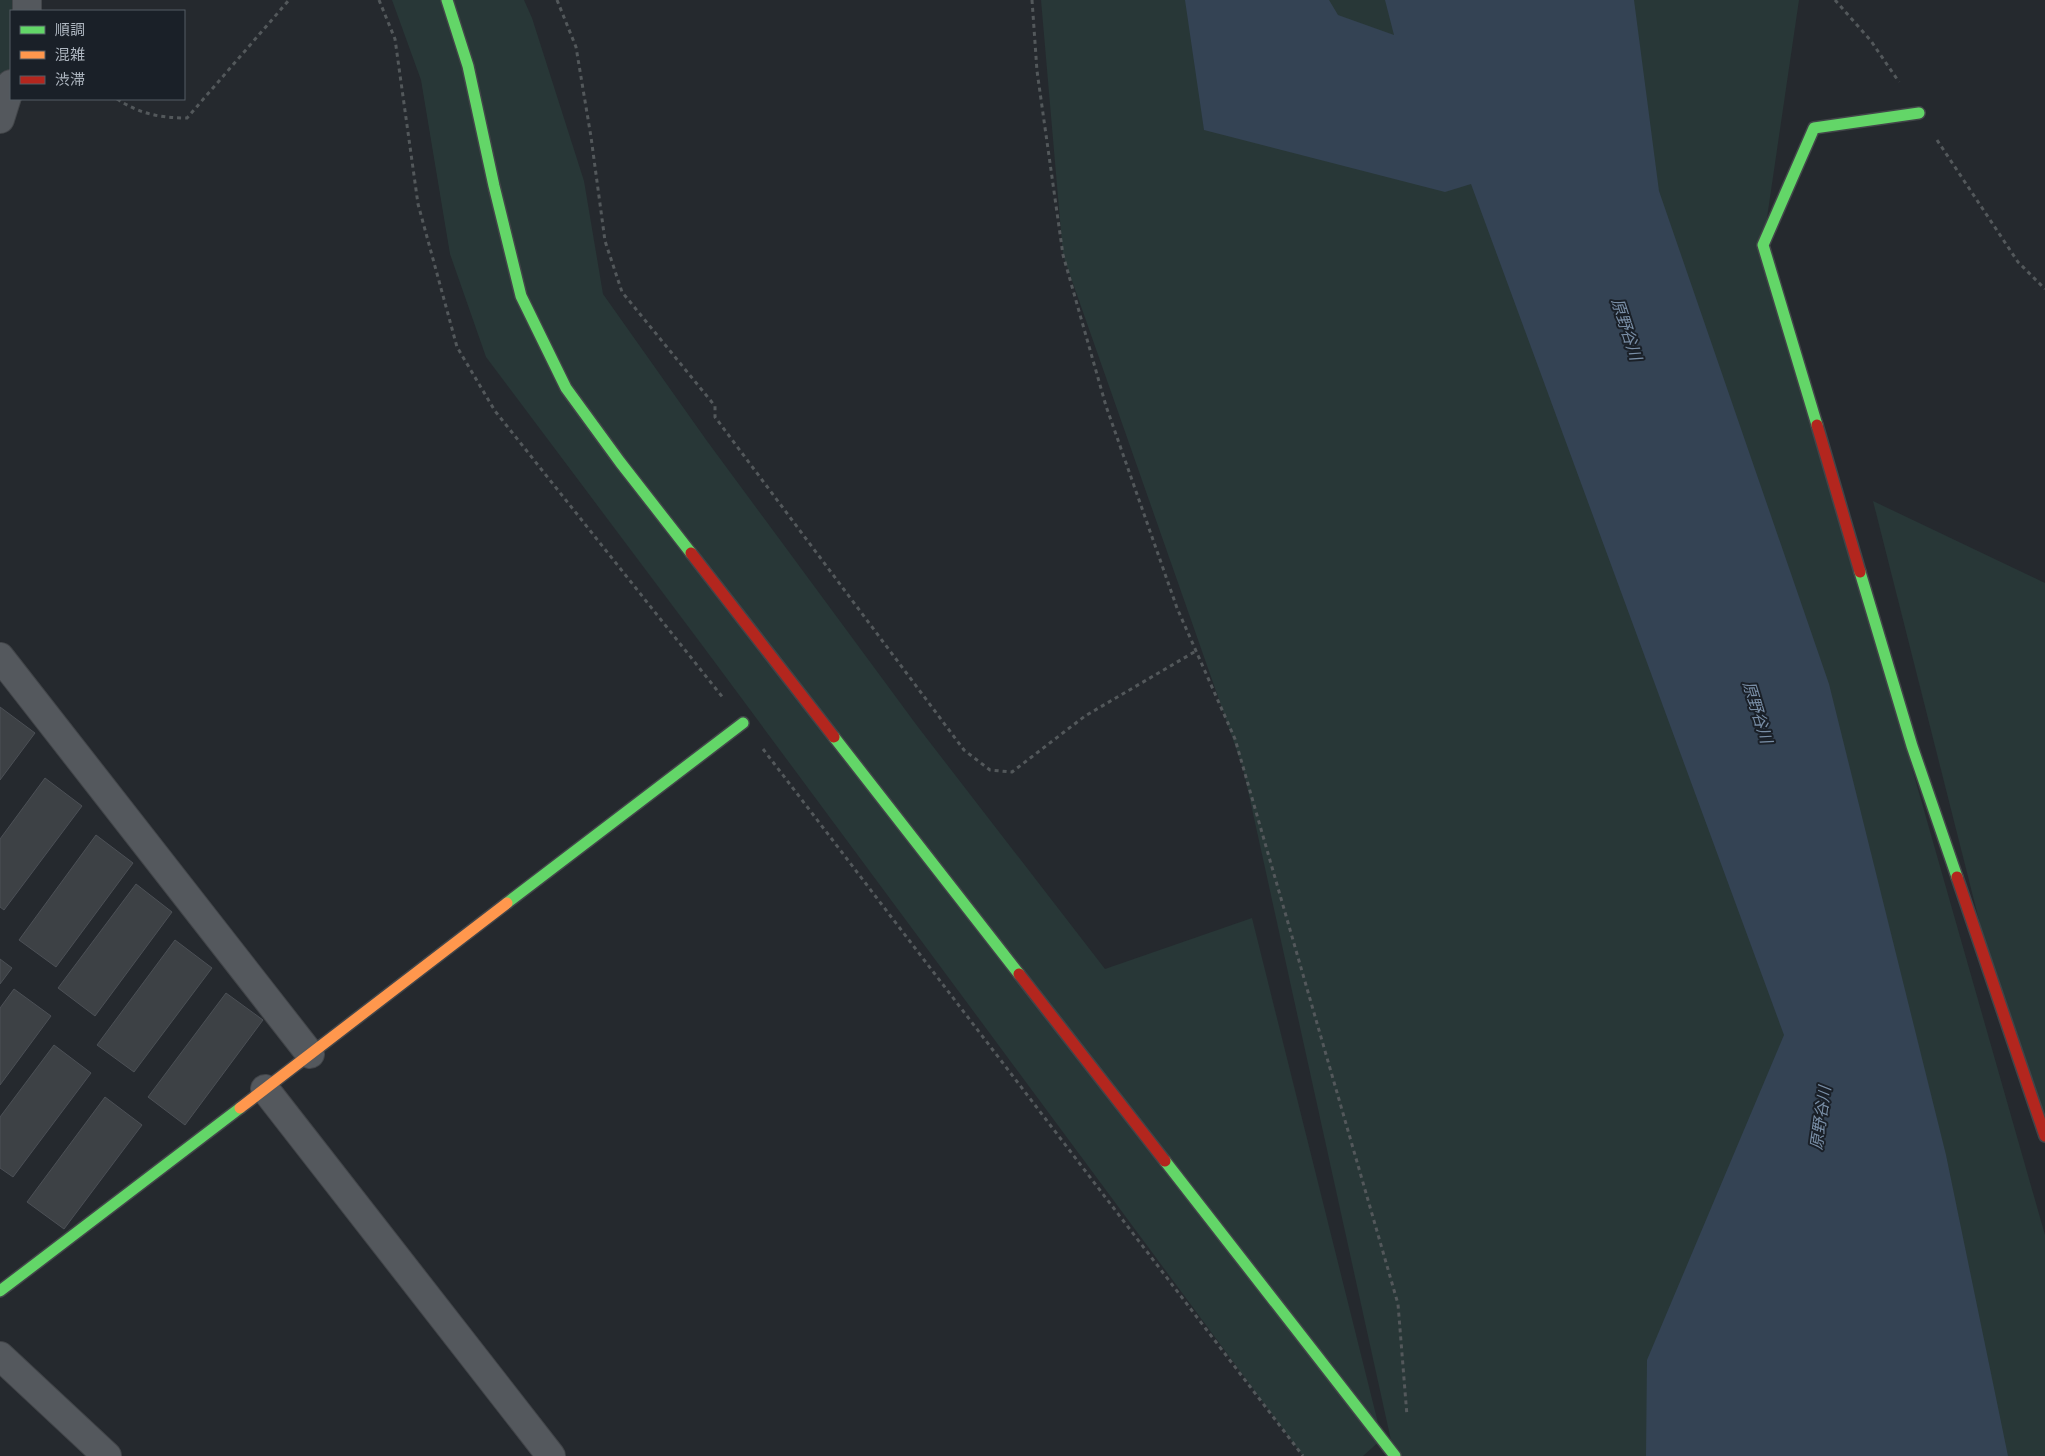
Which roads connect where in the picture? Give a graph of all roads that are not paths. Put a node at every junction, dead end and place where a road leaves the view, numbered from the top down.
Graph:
1 (447, 0) edge
2 (10, 87) edge
3 (1919, 112) road end
4 (0, 119) edge
5 (0, 657) edge
6 (743, 722) road end
7 (310, 1054) junction
8 (264, 1089) junction
9 (2045, 1136) edge
10 (0, 1291) edge
11 (0, 1356) edge
12 (107, 1456) edge
13 (551, 1456) edge
14 (1395, 1456) edge

1 - 14 street
2 - 4 street
3 - 9 street
5 - 7 street
6 - 7 street
7 - 8 street
8 - 10 street
8 - 13 street
11 - 12 street

